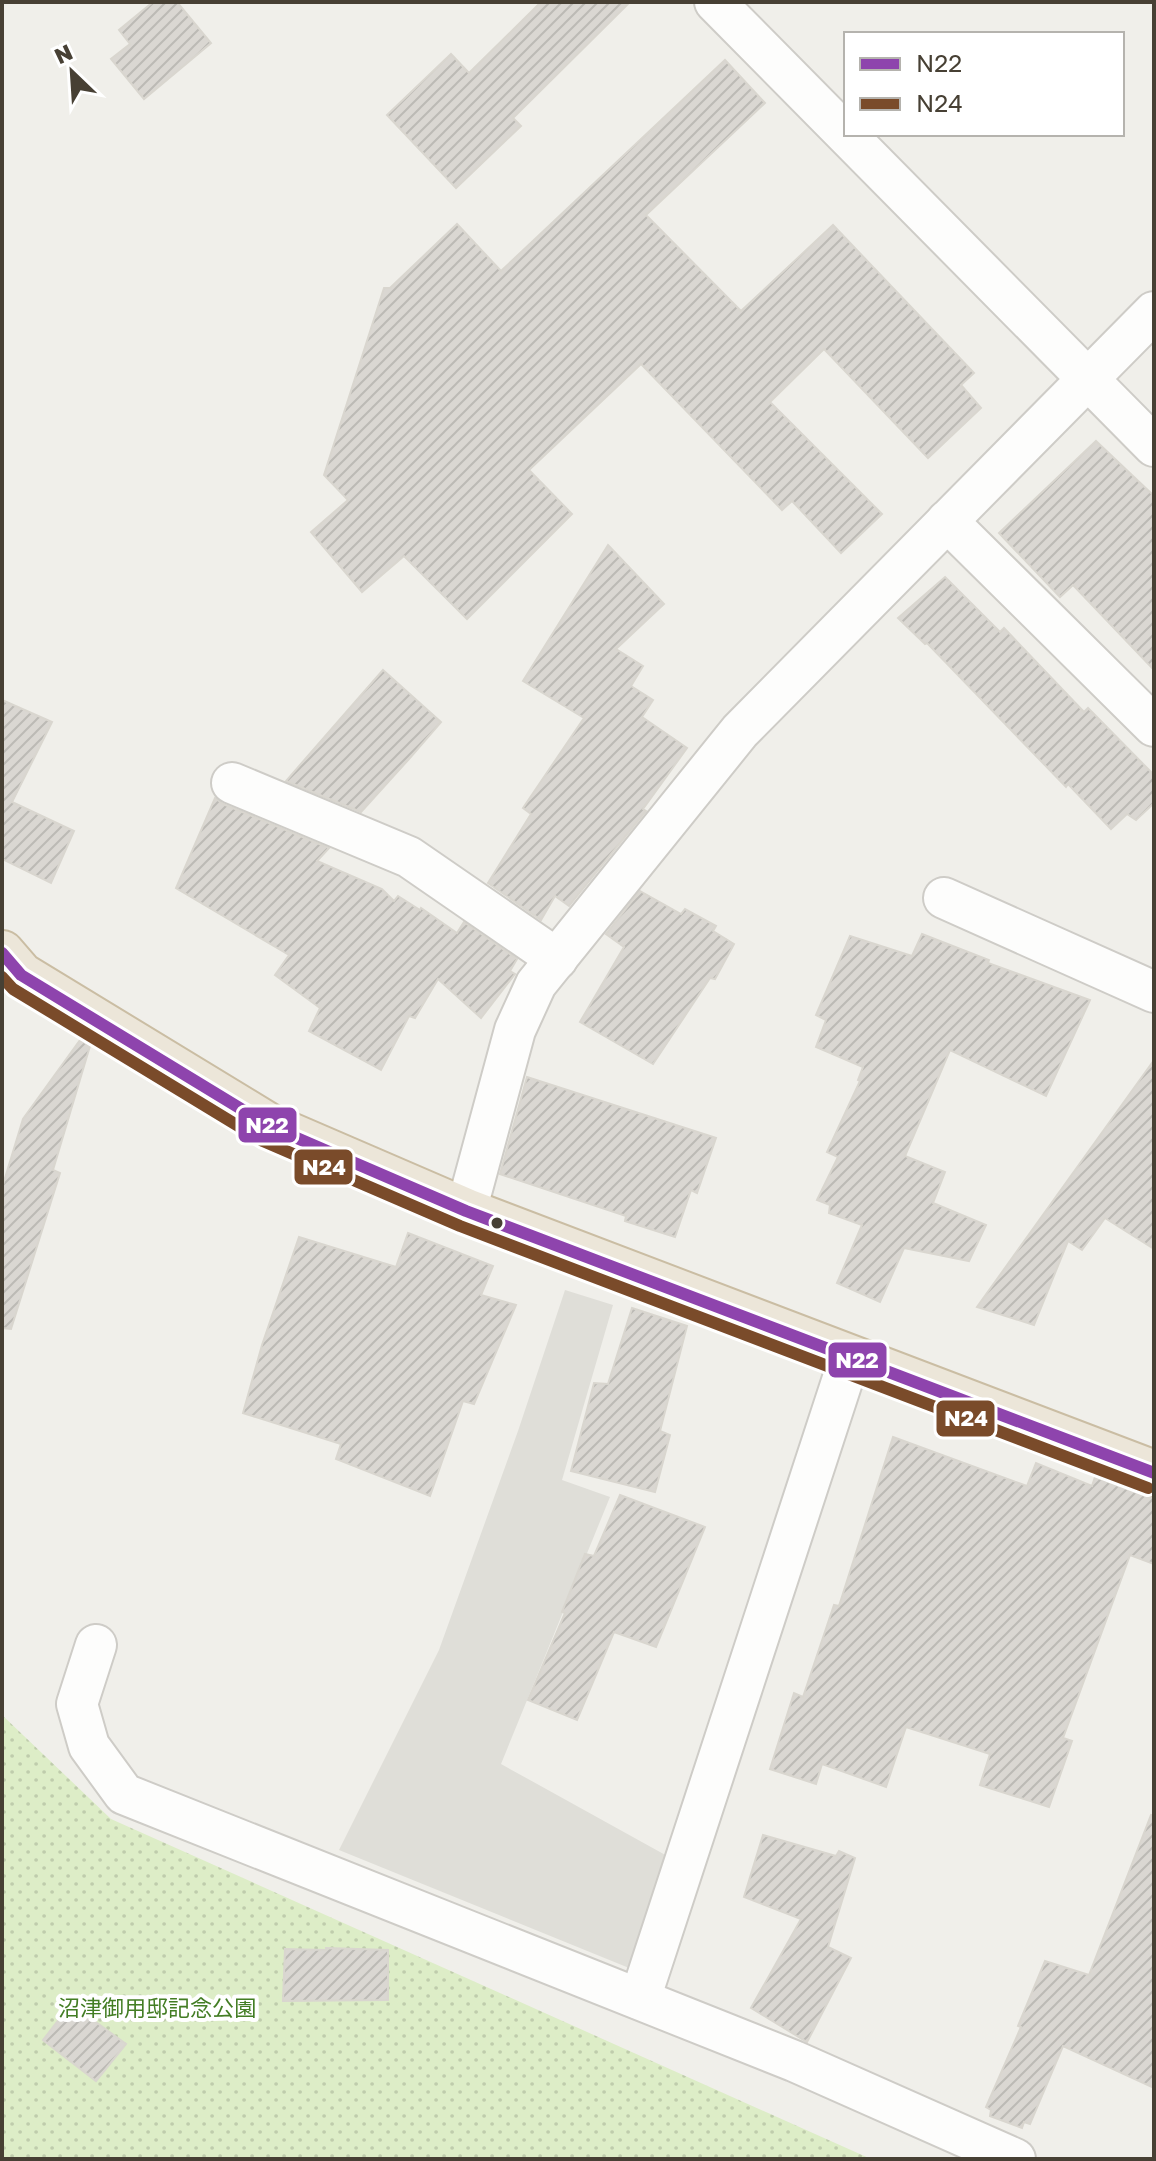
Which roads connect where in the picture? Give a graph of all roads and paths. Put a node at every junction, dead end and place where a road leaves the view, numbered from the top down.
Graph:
1 (715, 2) edge
2 (844, 133) edge
3 (847, 136) edge
4 (1154, 312) edge
5 (1087, 379) junction
6 (1154, 446) edge
7 (947, 521) junction
8 (1154, 726) edge
9 (232, 783) dead end
10 (944, 898) dead end
11 (2, 953) edge
12 (557, 959) junction
13 (1154, 992) edge
14 (466, 1211) junction
15 (850, 1357) junction
16 (1154, 1473) edge
17 (96, 1645) dead end
18 (640, 1999) junction
19 (1015, 2159) edge

1 - 2 street
3 - 5 street
4 - 5 street
5 - 6 street
5 - 7 street
7 - 8 street
7 - 12 street
9 - 12 street
10 - 13 street
11 - 14 highway
12 - 14 street
14 - 15 highway
15 - 16 highway
15 - 18 street
17 - 18 street
18 - 19 street

